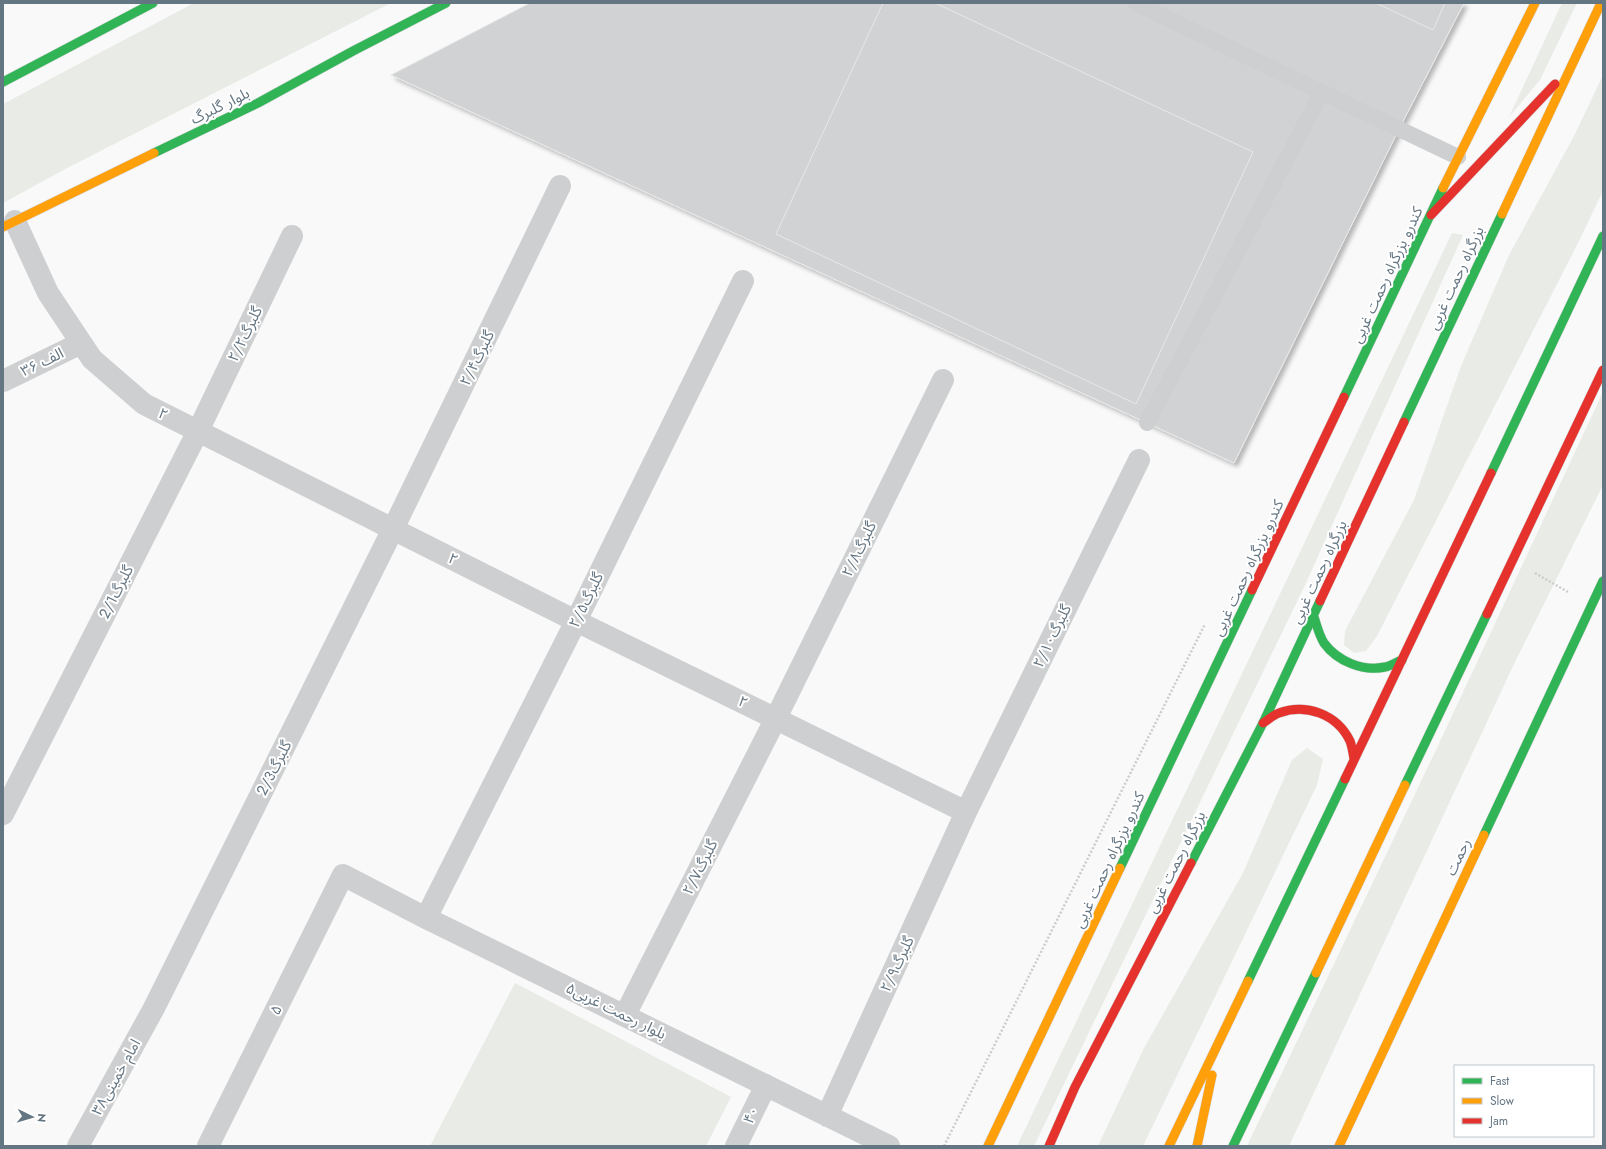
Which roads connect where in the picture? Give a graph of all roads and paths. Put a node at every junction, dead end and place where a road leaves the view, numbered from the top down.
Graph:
1 (153, 3) edge
2 (446, 3) edge
3 (1135, 3) edge
4 (1535, 3) edge
5 (1601, 3) edge
6 (1568, 70) junction
7 (3, 82) edge
8 (1322, 92) junction
9 (1458, 157) junction
10 (560, 186) dead end
11 (1431, 216) junction
12 (9, 224) edge
13 (292, 236) dead end
14 (1603, 236) edge
15 (743, 281) dead end
16 (81, 343) junction
17 (1603, 370) edge
18 (943, 380) dead end
19 (3, 381) edge
20 (1147, 423) dead end
21 (198, 431) junction
22 (1139, 460) dead end
23 (393, 529) junction
24 (1512, 560) junction
25 (1603, 581) edge
26 (1594, 607) junction
27 (1208, 617) dead end
28 (1314, 617) junction
29 (576, 621) junction
30 (1402, 660) junction
31 (776, 718) junction
32 (1263, 723) junction
33 (1354, 759) junction
34 (966, 812) junction
35 (3, 814) edge
36 (343, 875) joint
37 (426, 918) junction
38 (154, 1008) joint
39 (625, 1015) junction
40 (1220, 1039) junction
41 (766, 1085) junction
42 (828, 1116) junction
43 (78, 1146) edge
44 (208, 1146) edge
45 (736, 1146) edge
46 (888, 1146) edge
47 (944, 1146) edge
48 (988, 1146) edge
49 (1049, 1146) edge
50 (1169, 1146) edge
51 (1197, 1146) edge
52 (1233, 1146) edge
53 (1339, 1146) edge

1 - 7 main road
2 - 12 main road, بلوار گلبرگ
3 - 8 lane
4 - 9 main road, کندرو بزرگراه رحمت غربی
5 - 6 main road, بزرگراه رحمت غربی
6 - 11 main road
6 - 28 main road, بزرگراه رحمت غربی
8 - 9 lane
8 - 20 lane
9 - 11 main road, کندرو بزرگراه رحمت غربی
10 - 23 street, گلبرگ۲/۴
11 - 48 main road, کندرو بزرگراه رحمت غربی
12 - 16 street, ۲
13 - 21 street, گلبرگ۲/۲
14 - 30 main road
15 - 29 street, گلبرگ۲/۵
16 - 19 street, ۳۶ الف
16 - 21 street, ۲
17 - 24 main road
18 - 31 street, گلبرگ۲/۸
21 - 23 street, ۲
21 - 35 street, 2/1گلبرگ
22 - 34 street, گلبرگ۲/۱۰
23 - 29 street, ۲
23 - 38 street, 2/3گلبرگ
24 - 26 path
24 - 52 main road
25 - 26 main road, رحمت
26 - 53 main road, رحمت
27 - 47 path
28 - 30 main road
28 - 32 main road, بزرگراه رحمت غربی
29 - 31 street, ۲
29 - 37 street, گلبرگ۲/۵
30 - 33 main road
31 - 34 street, ۲
31 - 39 street, گلبرگ۲/۷
32 - 33 main road
32 - 49 main road, بزرگراه رحمت غربی
33 - 40 main road
34 - 42 street, گلبرگ۲/۹
36 - 37 street, بلوار رحمت غربی۵
36 - 44 street, ۵
37 - 39 street, بلوار رحمت غربی۵
38 - 43 street, امام خمینی۳۸
39 - 41 street, بلوار رحمت غربی۵
40 - 50 main road
40 - 51 main road
41 - 42 street, بلوار رحمت غربی۵
41 - 45 street, ۴۰
42 - 46 street, بلوار رحمت غربی۵

